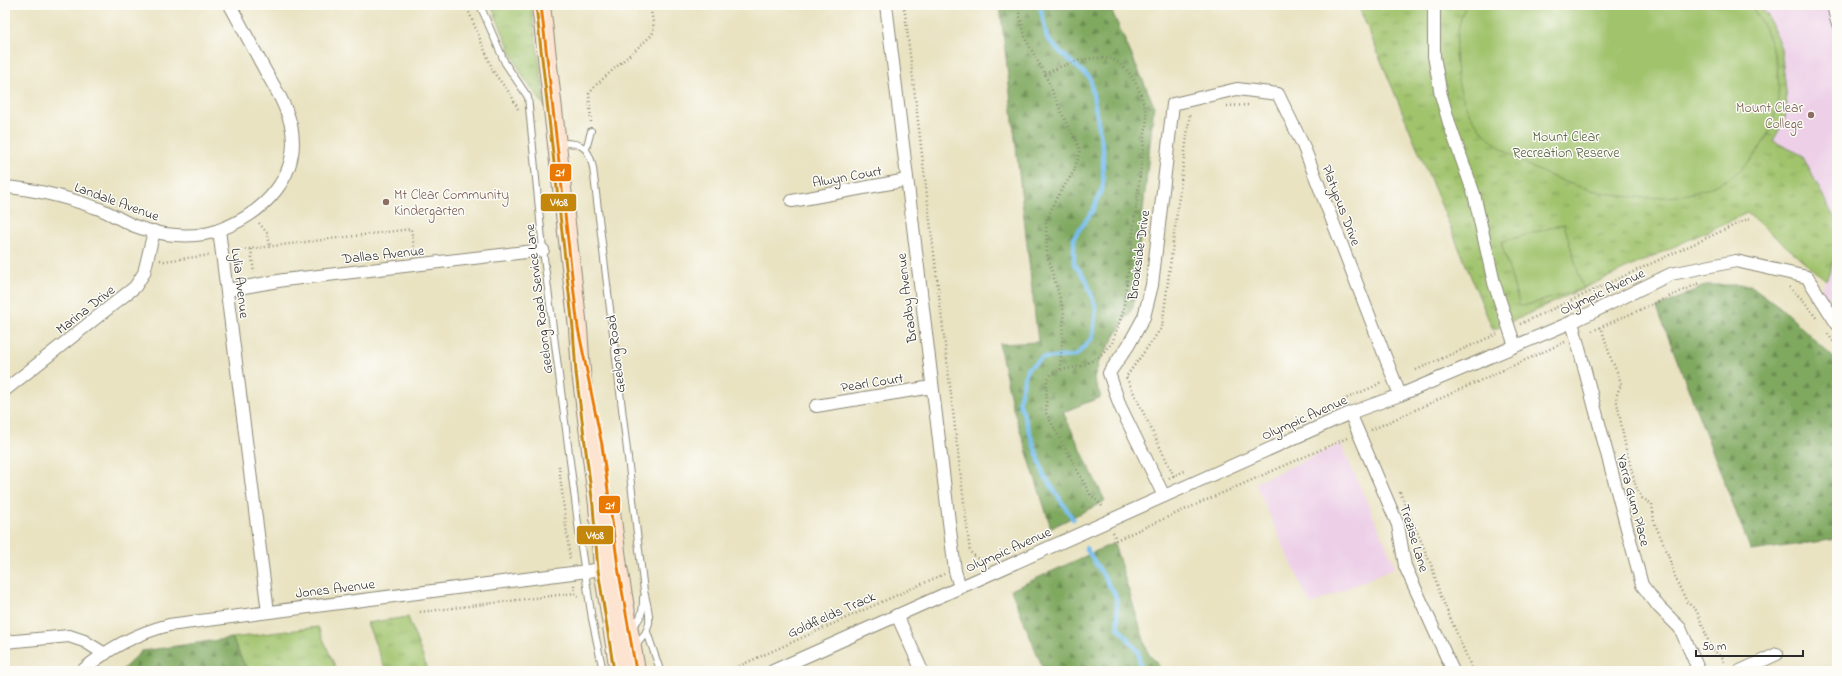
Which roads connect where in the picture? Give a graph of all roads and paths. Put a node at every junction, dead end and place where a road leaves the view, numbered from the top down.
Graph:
1 (230, 5) edge
2 (466, 5) edge
3 (480, 5) edge
4 (541, 5) edge
5 (651, 5) edge
6 (886, 5) edge
7 (904, 5) edge
8 (1017, 5) edge
9 (1434, 5) edge
10 (1833, 5) edge
11 (1837, 22) edge
12 (1045, 74) junction
13 (1207, 95) joint
14 (1254, 104) dead end
15 (1224, 106) dead end
16 (519, 111) dead end
17 (591, 131) joint
18 (557, 144) junction
19 (586, 149) junction
20 (907, 180) junction
21 (5, 187) edge
22 (792, 201) dead end
23 (251, 215) junction
24 (1750, 218) dead end
25 (219, 230) junction
26 (154, 231) junction
27 (270, 247) junction
28 (543, 250) junction
29 (414, 252) dead end
30 (222, 253) junction
31 (148, 256) junction
32 (1701, 282) dead end
33 (1786, 285) dead end
34 (227, 290) junction
35 (1572, 322) junction
36 (1820, 323) dead end
37 (1837, 324) edge
38 (1509, 328) junction
39 (1824, 329) dead end
40 (1602, 330) dead end
41 (1592, 331) dead end
42 (1571, 340) dead end
43 (1515, 346) junction
44 (1837, 347) edge
45 (1060, 370) junction
46 (1416, 370) dead end
47 (1382, 381) dead end
48 (932, 387) junction
49 (5, 390) edge
50 (1400, 395) junction
51 (1340, 402) dead end
52 (816, 406) dead end
53 (1350, 413) junction
54 (1371, 430) junction
55 (1354, 435) junction
56 (1375, 437) dead end
57 (559, 464) dead end
58 (1398, 487) dead end
59 (1164, 496) junction
60 (1104, 508) dead end
61 (1113, 532) dead end
62 (986, 560) dead end
63 (602, 570) junction
64 (572, 574) junction
65 (944, 574) dead end
66 (960, 587) junction
67 (644, 591) junction
68 (575, 593) junction
69 (581, 600) dead end
70 (268, 612) junction
71 (420, 612) dead end
72 (897, 615) junction
73 (647, 632) junction
74 (5, 642) edge
75 (623, 642) junction
76 (105, 654) junction
77 (1778, 654) dead end
78 (1724, 663) dead end
79 (659, 668) dead end
80 (82, 671) edge
81 (603, 671) edge
82 (619, 671) edge
83 (636, 671) edge
84 (728, 671) edge
85 (773, 671) edge
86 (922, 671) edge
87 (1453, 671) edge
88 (1473, 671) edge
89 (1699, 671) edge
90 (1740, 671) edge

1 - 23 street, Lylia Avenue
2 - 16 path
3 - 28 lane, Geelong Road Service Lane
4 - 18 main road
5 - 17 path
6 - 20 street, Bradby Avenue
7 - 62 path
8 - 12 path
9 - 38 street
10 - 11 street
12 - 45 path
12 - 45 path
13 - 50 street, Platypus Drive
13 - 59 street, Brookside Drive
14 - 15 path
17 - 19 lane
18 - 19 lane
18 - 63 main road
19 - 67 lane, Geelong Road
20 - 22 street, Alwyn Court
20 - 48 street, Bradby Avenue
21 - 26 street, Landale Avenue
23 - 25 street, Lylia Avenue
23 - 27 path
24 - 38 path
25 - 26 street, Landale Avenue
25 - 30 street, Lylia Avenue
26 - 31 street, Marina Drive
27 - 29 path
27 - 30 path
28 - 34 street, Dallas Avenue
28 - 63 lane, Geelong Road Service Lane
30 - 31 path
30 - 34 street, Lylia Avenue
31 - 49 street, Marina Drive
32 - 41 path
33 - 36 path
34 - 70 street, Lylia Avenue
35 - 37 street, Olympic Avenue
35 - 43 street, Olympic Avenue
35 - 89 street, Yarra Gum Place
38 - 43 street
38 - 46 path
39 - 44 path
40 - 78 path
42 - 54 path
43 - 50 street, Olympic Avenue
45 - 60 path
47 - 51 path
48 - 52 street, Pearl Court
48 - 66 street, Bradby Avenue
50 - 53 street, Olympic Avenue
53 - 55 street, Trezise Lane
53 - 59 street, Olympic Avenue
54 - 55 path
54 - 56 path
55 - 61 path
55 - 87 street, Trezise Lane
57 - 64 path
58 - 88 path
59 - 66 street, Olympic Avenue
63 - 64 street, Jones Avenue
63 - 75 main road
63 - 81 lane, Geelong Road Service Lane
64 - 68 path
64 - 70 street, Jones Avenue
65 - 84 path, Goldfields Track
66 - 72 street, Olympic Avenue
67 - 73 lane, Geelong Road
67 - 75 lane, Geelong Road
68 - 69 path
68 - 71 path
70 - 76 street, Jones Avenue
72 - 85 street, Olympic Avenue
72 - 86 street
73 - 75 lane
73 - 79 lane
74 - 76 street
75 - 82 main road
75 - 83 main road
76 - 80 street, Jones Avenue
77 - 90 street

